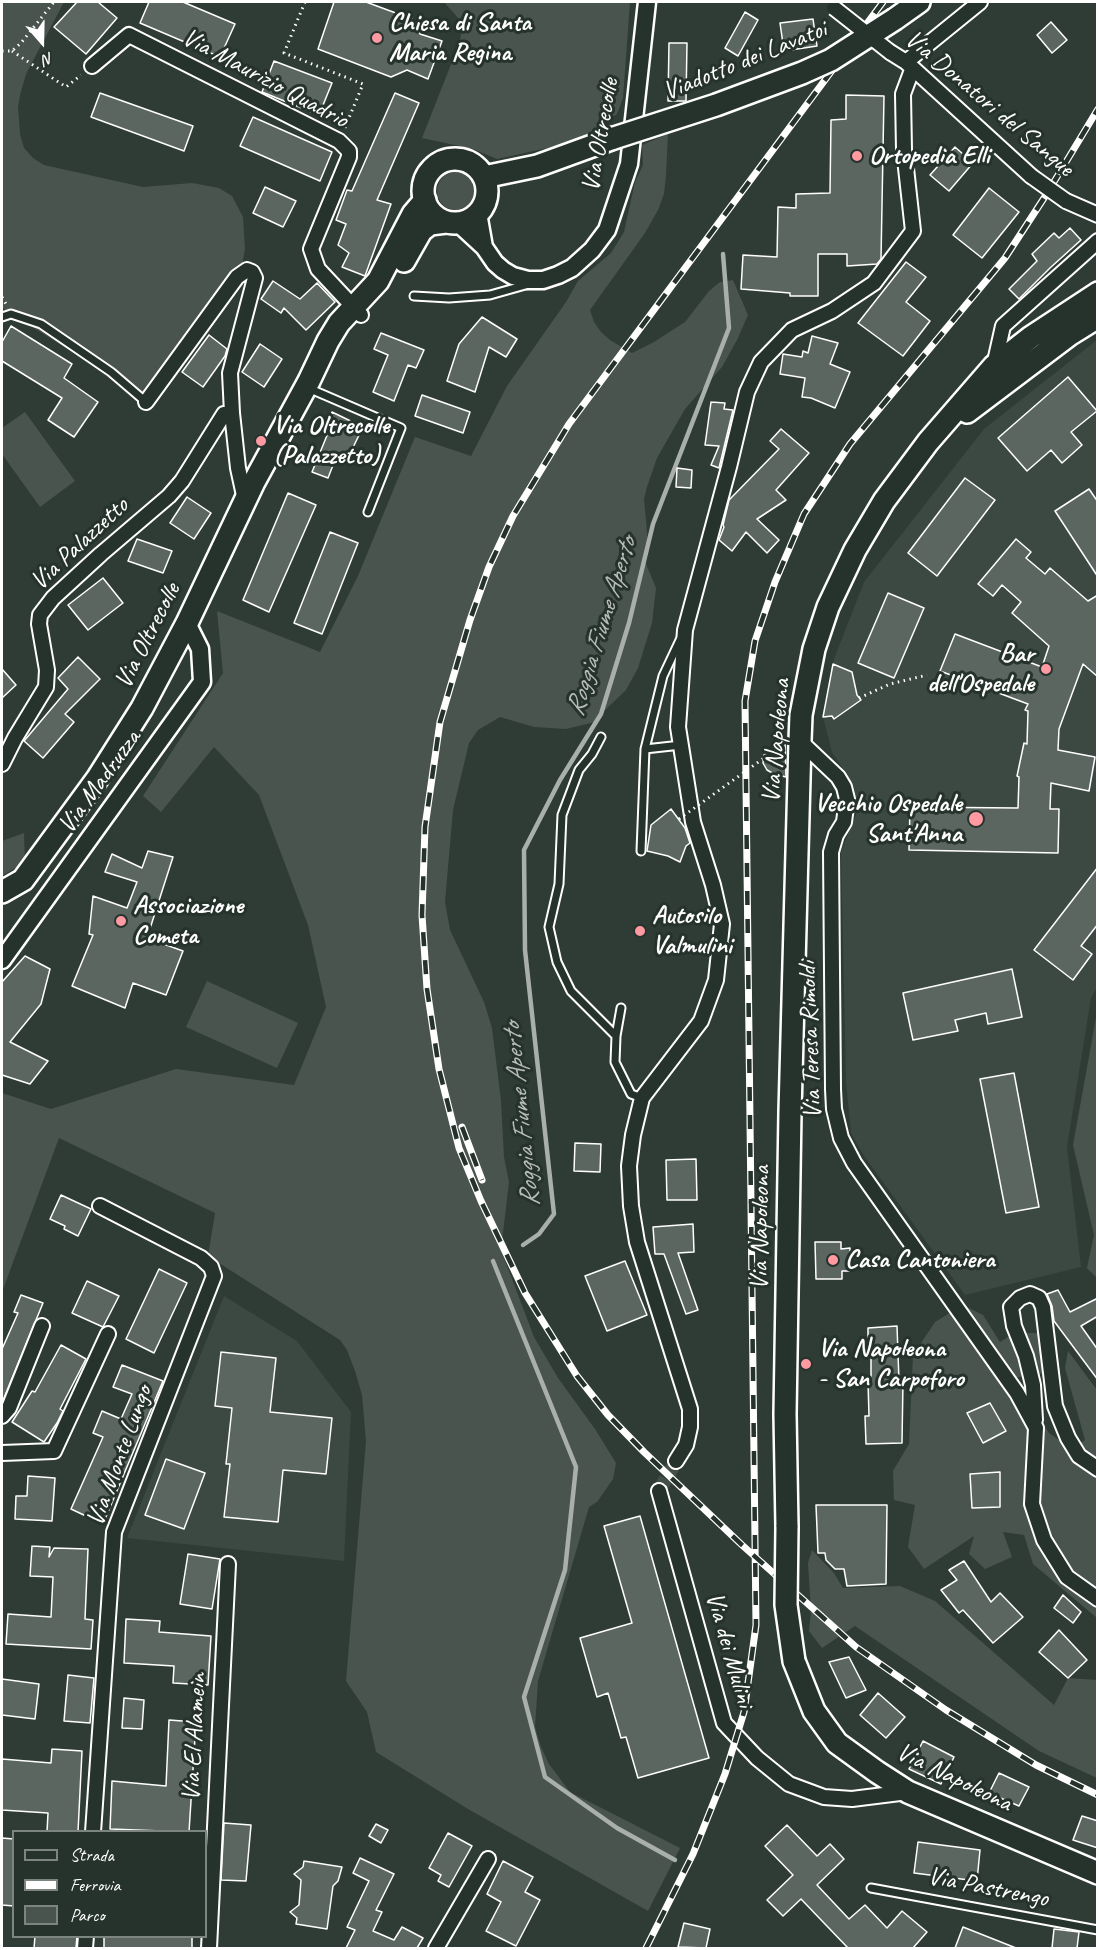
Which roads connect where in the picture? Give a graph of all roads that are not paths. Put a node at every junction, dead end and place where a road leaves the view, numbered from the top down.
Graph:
1 (647, 2) edge
2 (919, 2) edge
3 (980, 2) edge
4 (829, 5) edge
5 (92, 66) road end
6 (909, 66) junction
7 (483, 196) junction
8 (425, 200) junction
9 (1098, 215) edge
10 (452, 222) junction
11 (1098, 241) edge
12 (484, 248) junction
13 (543, 280) junction
14 (1098, 293) edge
15 (414, 296) dead end
16 (357, 311) junction
17 (2, 317) edge
18 (1098, 317) edge
19 (994, 366) junction
20 (307, 384) junction
21 (146, 402) joint
22 (232, 413) junction
23 (928, 442) junction
24 (245, 500) junction
25 (368, 512) dead end
26 (187, 623) junction
27 (685, 630) junction
28 (602, 737) dead end
29 (800, 741) junction
30 (681, 745) junction
31 (645, 749) junction
32 (2, 764) edge
33 (641, 851) dead end
34 (2, 892) edge
35 (2, 960) edge
36 (621, 1008) dead end
37 (616, 1036) junction
38 (642, 1098) junction
39 (100, 1206) dead end
40 (42, 1326) dead end
41 (108, 1334) dead end
42 (2, 1416) edge
43 (1036, 1428) junction
44 (2, 1453) edge
45 (676, 1461) tunnel mouth
46 (1098, 1469) edge
47 (659, 1491) dead end
48 (228, 1564) dead end
49 (1098, 1599) edge
50 (908, 1792) junction
51 (93, 1830) edge
52 (488, 1859) dead end
53 (1098, 1873) edge
54 (871, 1887) dead end
55 (1098, 1930) edge
56 (210, 1948) edge
57 (436, 1948) edge

1 - 13 street, Via Oltrecolle
2 - 7 main road, Viadotto dei Lavatoi, bridge
3 - 6 street
4 - 6 street, Via Donatori del Sangue, bridge
5 - 16 street, Via Maurizio Quadrio
6 - 9 street, Via Donatori del Sangue, bridge
6 - 27 street
7 - 8 main road
7 - 10 main road
7 - 12 street
8 - 10 main road
8 - 16 main road, Via Oltrecolle
10 - 12 street
10 - 16 main road, Via Oltrecolle
11 - 19 street
12 - 13 street
13 - 15 lane
14 - 19 main road, Via Napoleona
16 - 20 main road, Via Oltrecolle
17 - 21 lane
18 - 23 main road, Via Napoleona
19 - 23 main road, Via Napoleona
20 - 24 main road, Via Oltrecolle
20 - 25 lane
21 - 22 street
22 - 24 street
22 - 32 street, Via Palazzetto
23 - 29 main road, Via Napoleona
24 - 26 main road, Via Oltrecolle
26 - 34 main road, Via Oltrecolle
26 - 35 street, Via Madruzza
27 - 30 street
27 - 31 lane
28 - 37 lane
29 - 43 street, Via Teresa Rimoldi
29 - 50 main road, Via Napoleona, bridge
30 - 31 lane
30 - 38 street
31 - 33 lane
36 - 37 lane
37 - 38 lane
38 - 45 street
39 - 51 street, Via Monte Lungo
40 - 42 street
41 - 44 street
43 - 46 street
43 - 49 street
47 - 50 street, Via dei Mulini
48 - 56 street, Via El Alamein
50 - 53 main road, Via Napoleona
52 - 57 street
54 - 55 lane, Via Pastrengo

